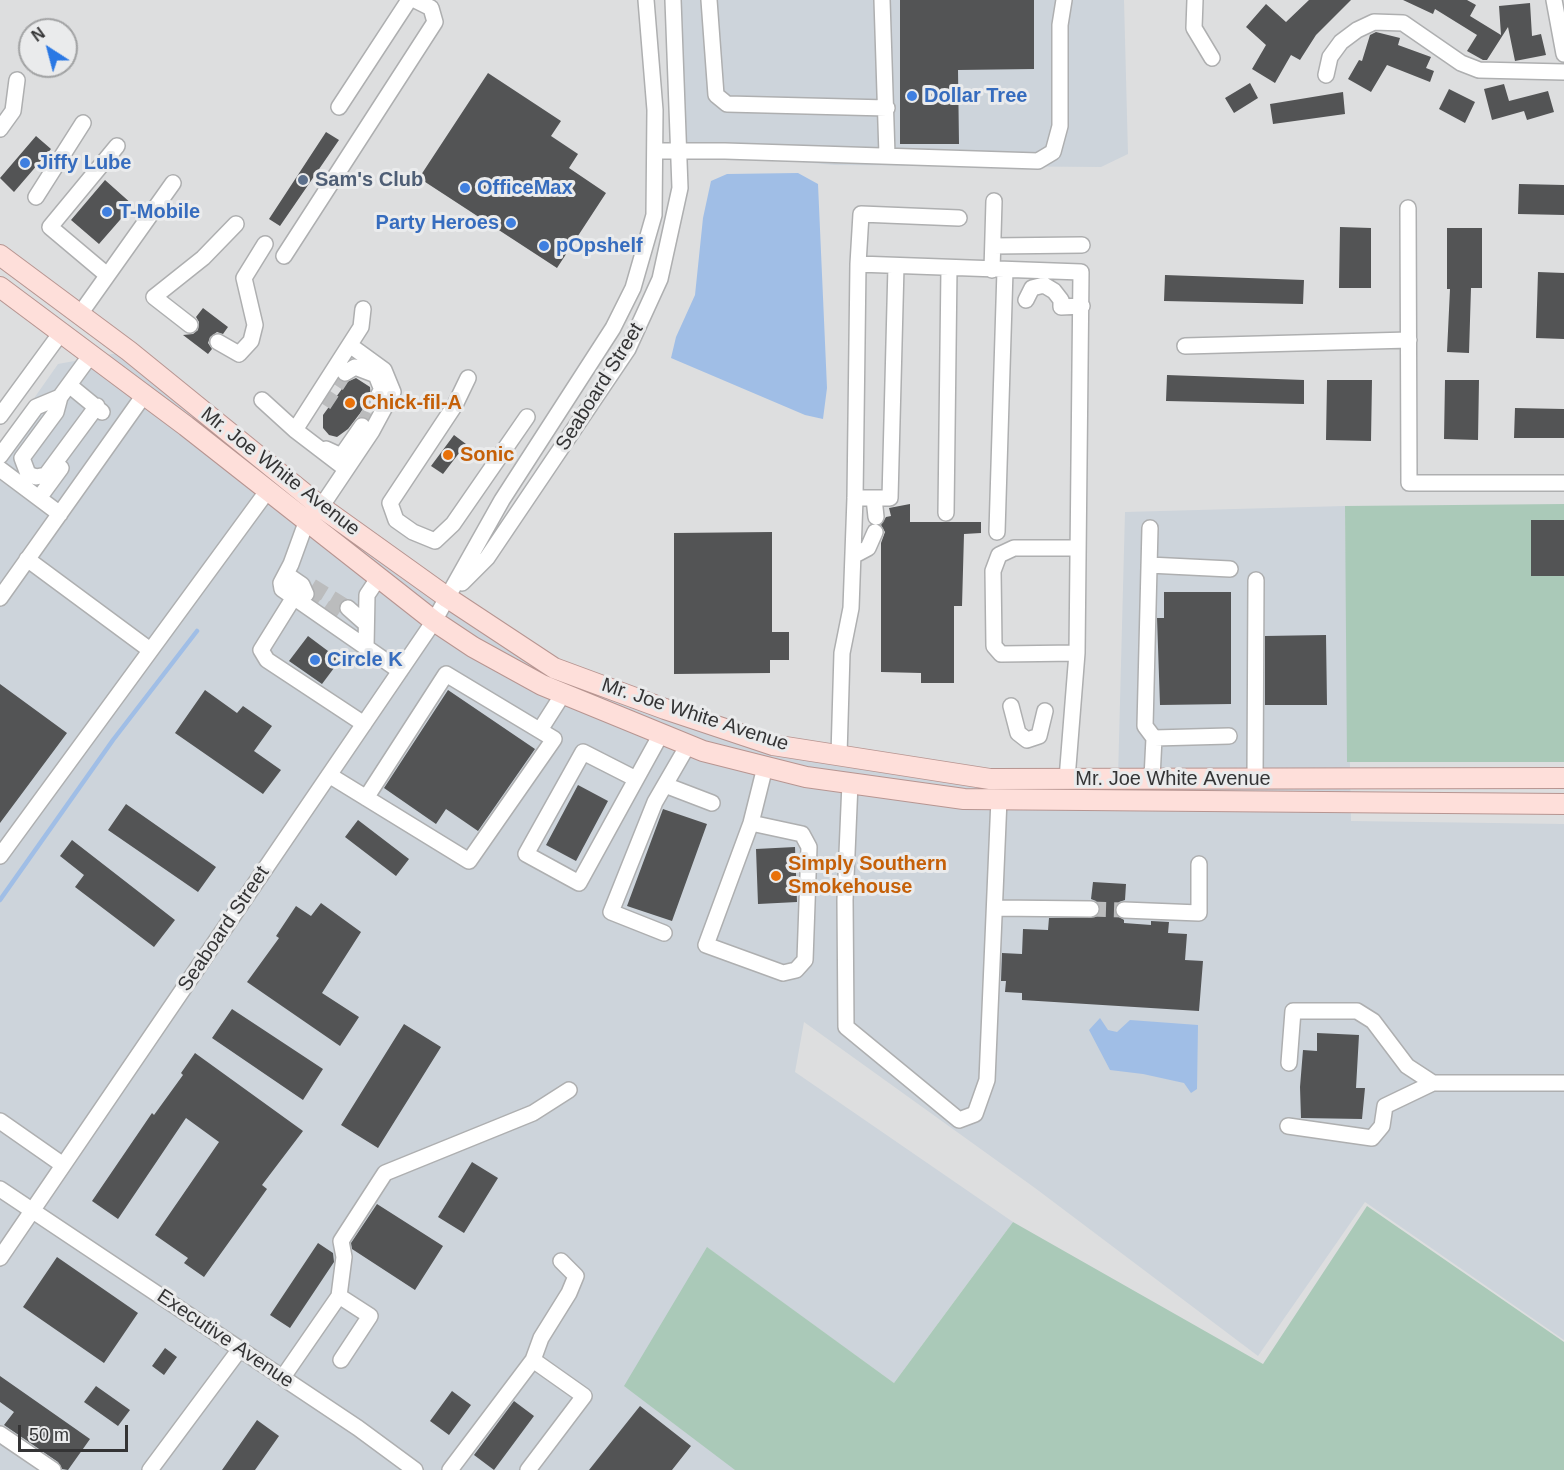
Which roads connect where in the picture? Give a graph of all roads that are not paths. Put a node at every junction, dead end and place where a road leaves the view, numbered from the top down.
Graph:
1 (409, 0) edge
2 (415, 0) edge
3 (646, 0) edge
4 (673, 0) edge
5 (709, 0) edge
6 (882, 0) edge
7 (1064, 0) edge
8 (1195, 0) edge
9 (1554, 0) edge
10 (1564, 54) edge
11 (1212, 58) dead end
12 (1564, 72) edge
13 (1326, 75) dead end
14 (17, 80) dead end
15 (339, 107) dead end
16 (887, 108) junction
17 (83, 123) dead end
18 (0, 129) edge
19 (117, 146) dead end
20 (656, 151) junction
21 (679, 151) junction
22 (887, 155) junction
23 (173, 183) dead end
24 (36, 197) dead end
25 (994, 201) dead end
26 (1408, 208) dead end
27 (959, 218) dead end
28 (236, 224) dead end
29 (265, 244) dead end
30 (1082, 245) dead end
31 (993, 246) junction
32 (0, 255) edge
33 (284, 256) dead end
34 (858, 264) junction
35 (896, 266) junction
36 (949, 268) junction
37 (998, 270) junction
38 (107, 275) junction
39 (0, 287) edge
40 (1026, 300) dead end
41 (1082, 306) junction
42 (363, 309) dead end
43 (80, 314) junction
44 (190, 325) dead end
45 (60, 334) junction
46 (1409, 340) junction
47 (218, 342) dead end
48 (351, 346) junction
49 (1185, 346) dead end
50 (90, 356) junction
51 (345, 373) dead end
52 (468, 378) dead end
53 (64, 391) junction
54 (379, 394) dead end
55 (144, 395) junction
56 (262, 400) dead end
57 (324, 405) tunnel mouth
58 (97, 406) junction
59 (0, 416) edge
60 (527, 417) dead end
61 (299, 424) junction
62 (362, 426) tunnel mouth
63 (310, 441) junction
64 (0, 456) edge
65 (0, 469) edge
66 (346, 469) junction
67 (1564, 483) edge
68 (480, 485) junction
69 (267, 490) junction
70 (39, 498) junction
71 (855, 498) junction
72 (874, 498) junction
73 (502, 500) junction
74 (946, 513) dead end
75 (60, 514) junction
76 (314, 514) junction
77 (1150, 528) dead end
78 (998, 532) dead end
79 (1077, 548) junction
80 (853, 556) junction
81 (27, 559) junction
82 (1149, 565) junction
83 (1230, 568) dead end
84 (379, 577) junction
85 (1256, 580) dead end
86 (304, 591) junction
87 (0, 598) edge
88 (448, 598) junction
89 (434, 621) junction
90 (366, 647) junction
91 (150, 650) junction
92 (1077, 653) junction
93 (400, 671) junction
94 (563, 694) junction
95 (1011, 706) dead end
96 (1045, 711) dead end
97 (364, 724) junction
98 (540, 730) junction
99 (661, 734) junction
100 (1229, 736) dead end
101 (1154, 738) junction
102 (688, 745) junction
103 (839, 755) junction
104 (765, 767) junction
105 (329, 776) junction
106 (1152, 778) junction
107 (1255, 778) junction
108 (1564, 778) edge
109 (636, 779) junction
110 (1067, 779) junction
111 (850, 783) junction
112 (665, 785) junction
113 (366, 798) junction
114 (999, 799) junction
115 (712, 803) dead end
116 (1564, 804) edge
117 (751, 823) junction
118 (0, 856) edge
119 (1199, 864) dead end
120 (994, 908) junction
121 (1091, 909) tunnel mouth
122 (1125, 909) tunnel mouth
123 (664, 933) dead end
124 (1289, 1063) dead end
125 (1433, 1083) junction
126 (1564, 1083) edge
127 (570, 1090) dead end
128 (0, 1121) edge
129 (1288, 1126) dead end
130 (63, 1165) junction
131 (0, 1189) edge
132 (33, 1210) junction
133 (0, 1258) edge
134 (561, 1261) dead end
135 (339, 1296) junction
136 (240, 1349) junction
137 (341, 1360) dead end
138 (533, 1360) junction
139 (283, 1377) junction
140 (0, 1434) edge
141 (53, 1470) edge
142 (150, 1470) edge
143 (415, 1470) edge
144 (450, 1470) edge
145 (528, 1470) edge

1 - 15 street
2 - 33 street
3 - 20 street, Seaboard Street
4 - 21 street, Seaboard Street
5 - 16 street
6 - 16 street
7 - 22 street
8 - 11 street
9 - 10 street
12 - 13 street
14 - 18 street
16 - 22 street
17 - 24 street
19 - 38 street
20 - 21 street
20 - 73 street, Seaboard Street
21 - 22 street
21 - 88 street, Seaboard Street
23 - 38 street
25 - 31 street
26 - 46 street
27 - 34 street
28 - 44 street
29 - 47 street
30 - 31 street
31 - 37 street
32 - 43 main road, Mr. Joe White Avenue
34 - 35 street
34 - 71 street
35 - 36 street
35 - 72 street
36 - 37 street
36 - 74 street
37 - 41 street
37 - 78 street
38 - 43 street
39 - 45 main road, Mr. Joe White Avenue
40 - 41 street
41 - 79 street
42 - 48 street
43 - 76 main road, Mr. Joe White Avenue
45 - 50 main road, Mr. Joe White Avenue
45 - 59 street
46 - 49 street
46 - 67 street
48 - 61 street
48 - 66 street
50 - 53 street
50 - 55 main road, Mr. Joe White Avenue
51 - 54 street
52 - 68 street
53 - 58 street
53 - 58 street
53 - 64 street
55 - 69 main road, Mr. Joe White Avenue
55 - 75 street
56 - 61 street
57 - 61 street
58 - 70 street
60 - 68 street
61 - 63 street
62 - 63 street
63 - 66 street
65 - 70 street
66 - 76 street
68 - 73 street
69 - 76 main road, Mr. Joe White Avenue
69 - 91 street
70 - 75 street
71 - 72 street
71 - 80 street
72 - 80 street
73 - 88 street, Seaboard Street
75 - 81 street
76 - 84 main road, Mr. Joe White Avenue
76 - 86 street
76 - 88 main road, Mr. Joe White Avenue
77 - 82 street
79 - 92 street
79 - 92 street
80 - 103 street
81 - 87 street
81 - 91 street
82 - 83 street
82 - 101 street
84 - 89 main road, Mr. Joe White Avenue
84 - 90 street
85 - 107 street
86 - 90 street
86 - 97 street
88 - 89 street, Seaboard Street
88 - 103 main road, Mr. Joe White Avenue
89 - 93 street, Seaboard Street
89 - 94 main road, Mr. Joe White Avenue
90 - 93 street
91 - 118 street
92 - 110 street
93 - 97 street, Seaboard Street
94 - 98 street
94 - 99 main road, Mr. Joe White Avenue
95 - 96 street
97 - 105 street, Seaboard Street
98 - 113 street
98 - 113 street
99 - 102 main road, Mr. Joe White Avenue
99 - 109 street
100 - 101 street
101 - 106 street
102 - 104 main road, Mr. Joe White Avenue
102 - 112 street
103 - 110 main road, Mr. Joe White Avenue
104 - 111 main road, Mr. Joe White Avenue
104 - 117 street
105 - 113 street
105 - 130 street, Seaboard Street
106 - 107 main road, Mr. Joe White Avenue
106 - 110 main road, Mr. Joe White Avenue
107 - 108 main road, Mr. Joe White Avenue
109 - 109 street
111 - 114 main road, Mr. Joe White Avenue
111 - 120 street
112 - 115 street
112 - 123 street
114 - 116 main road, Mr. Joe White Avenue
114 - 120 street
117 - 117 street
119 - 122 street
120 - 121 street
124 - 125 street
125 - 126 street
125 - 129 street
127 - 135 street
128 - 130 street
130 - 132 street, Seaboard Street
131 - 132 street, Executive Avenue
132 - 133 street, Seaboard Street
132 - 136 street, Executive Avenue
134 - 138 street
135 - 137 street
135 - 139 street
136 - 139 street, Executive Avenue
136 - 142 street
138 - 144 street
138 - 145 street
139 - 143 street, Executive Avenue
140 - 141 street

